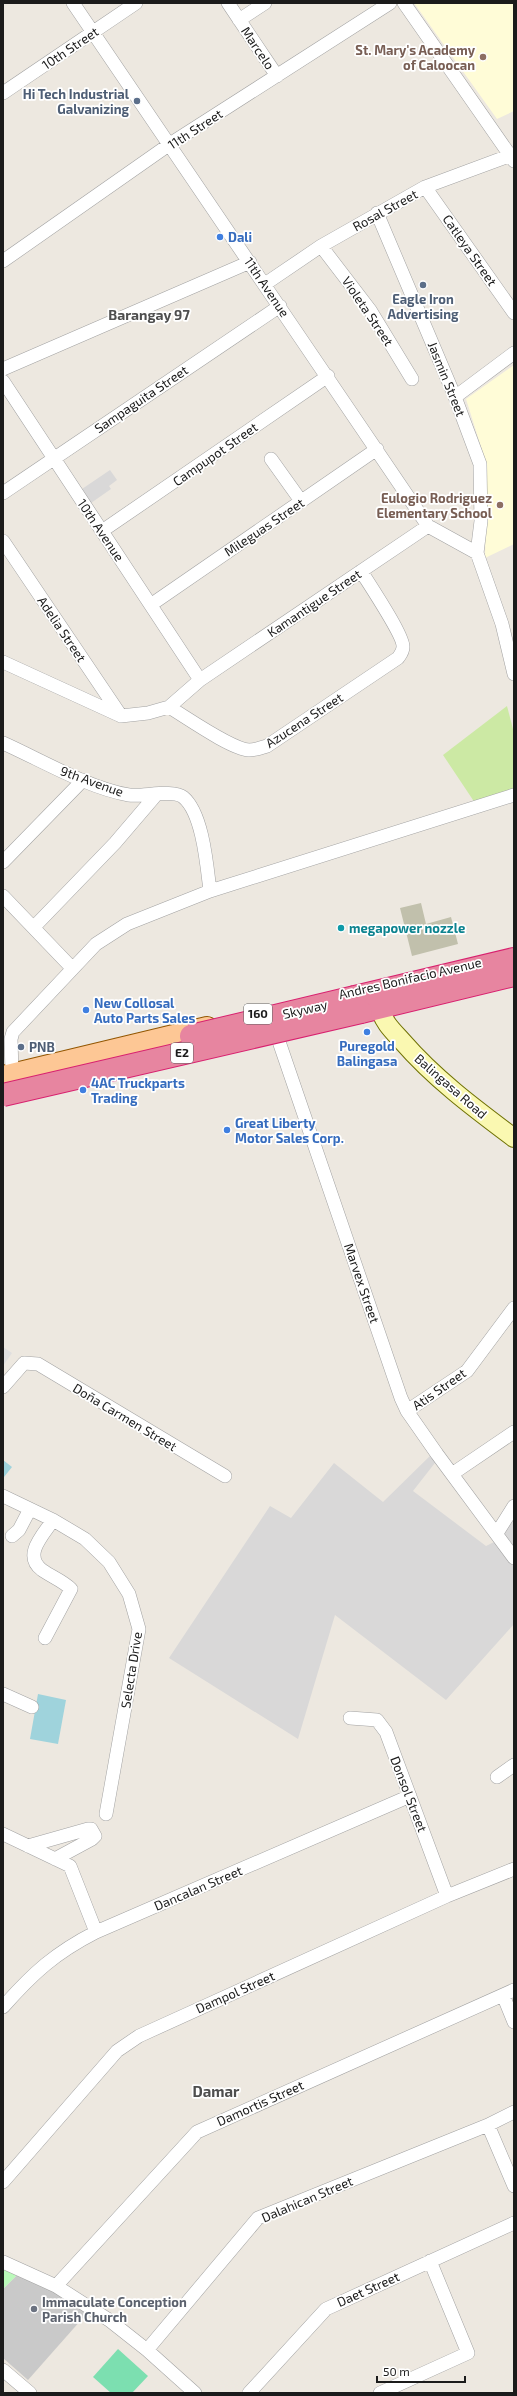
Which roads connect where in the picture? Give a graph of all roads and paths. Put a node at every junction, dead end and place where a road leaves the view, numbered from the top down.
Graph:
1 (73, 3) edge
2 (136, 3) edge
3 (228, 3) edge
4 (265, 3) edge
5 (390, 3) edge
6 (404, 3) edge
7 (239, 20) junction
8 (93, 33) junction
9 (277, 76) junction
10 (3, 94) edge
11 (170, 144) junction
12 (513, 157) edge
13 (425, 187) junction
14 (377, 213) junction
15 (321, 246) junction
16 (3, 261) edge
17 (250, 262) junction
18 (265, 284) junction
19 (280, 306) junction
20 (514, 313) edge
21 (514, 353) edge
22 (3, 369) edge
23 (328, 376) junction
24 (412, 379) dead end
25 (3, 381) edge
26 (455, 397) junction
27 (377, 449) junction
28 (271, 458) dead end
29 (53, 459) junction
30 (3, 493) edge
31 (301, 501) junction
32 (428, 526) junction
33 (102, 531) junction
34 (3, 541) edge
35 (477, 553) junction
36 (361, 571) junction
37 (152, 604) junction
38 (3, 662) edge
39 (514, 674) edge
40 (200, 680) junction
41 (169, 707) junction
42 (122, 716) junction
43 (3, 742) edge
44 (83, 780) junction
45 (156, 795) junction
46 (514, 795) edge
47 (3, 862) edge
48 (210, 891) junction
49 (3, 896) edge
50 (34, 927) junction
51 (514, 953) edge
52 (514, 958) edge
53 (72, 968) junction
54 (514, 975) edge
55 (514, 978) edge
56 (380, 1009) junction
57 (268, 1012) junction
58 (276, 1033) junction
59 (6, 1076) edge
60 (3, 1095) edge
61 (3, 1099) edge
62 (514, 1138) edge
63 (514, 1308) edge
64 (3, 1386) edge
65 (407, 1411) junction
66 (514, 1432) edge
67 (452, 1474) junction
68 (225, 1476) dead end
69 (3, 1496) edge
70 (514, 1506) edge
71 (30, 1509) junction
72 (53, 1520) junction
73 (497, 1533) junction
74 (12, 1536) dead end
75 (514, 1558) edge
76 (45, 1638) dead end
77 (3, 1694) edge
78 (32, 1707) dead end
79 (350, 1718) dead end
80 (514, 1765) edge
81 (497, 1777) dead end
82 (410, 1796) junction
83 (106, 1814) dead end
84 (3, 1834) edge
85 (28, 1846) junction
86 (56, 1859) junction
87 (514, 1869) edge
88 (447, 1896) junction
89 (96, 1932) junction
90 (509, 1992) edge
91 (3, 2008) edge
92 (514, 2022) edge
93 (514, 2112) edge
94 (488, 2125) junction
95 (3, 2182) edge
96 (514, 2186) edge
97 (514, 2223) edge
98 (430, 2261) junction
99 (3, 2262) edge
100 (56, 2286) junction
101 (147, 2350) junction
102 (3, 2370) edge
103 (30, 2393) edge
104 (194, 2393) edge
105 (249, 2393) edge
106 (380, 2393) edge

1 - 8 street, 11th Avenue
2 - 8 street, 10th Street
3 - 7 street, Marcelo
4 - 7 street, Marcelo
5 - 9 street, 11th Street
6 - 12 street
7 - 9 street, Marcelo
8 - 10 street, 10th Street
8 - 11 street, 11th Avenue
9 - 11 street, 11th Street
11 - 16 street, 11th Street
11 - 17 street, 11th Avenue
12 - 13 street, Rosal Street
13 - 14 street, Rosal Street
13 - 20 street, Catleya Street
14 - 15 street, Rosal Street
14 - 26 street, Jasmin Street
15 - 18 street, Rosal Street
15 - 24 street, Violeta Street
17 - 18 street, 11th Avenue
17 - 22 street
18 - 19 street, 11th Avenue
19 - 23 street, 11th Avenue
19 - 29 street, Sampaguita Street
21 - 26 street
23 - 27 street, 11th Avenue
23 - 33 street, Campupot Street
25 - 29 street, 10th Avenue
26 - 35 street, Jasmin Street
27 - 31 street, Mileguas Street
27 - 32 street, 11th Avenue
28 - 31 street
29 - 30 street, Sampaguita Street
29 - 33 street, 10th Avenue
31 - 37 street, Mileguas Street
32 - 35 street, 11th Avenue
32 - 36 street, Kamantigue Street
33 - 37 street, 10th Avenue
34 - 42 street, Adelia Street
35 - 39 street
36 - 40 street, Kamantigue Street
36 - 41 street, Azucena Street
37 - 40 street, 10th Avenue
38 - 42 street
40 - 41 street, Kamantigue Street
41 - 42 street
43 - 44 street, 9th Avenue
44 - 45 street, 9th Avenue
44 - 47 street
45 - 48 street, 9th Avenue
45 - 50 street
46 - 48 street
48 - 53 street
49 - 50 street
50 - 53 street
51 - 57 main road, Andres Bonifacio Avenue / 160
52 - 59 highway, Skyway / E2, bridge
53 - 59 street
54 - 60 highway, Skyway / E2, bridge
55 - 56 main road, Andres Bonifacio Avenue / 160
56 - 58 main road, Andres Bonifacio Avenue / 160
56 - 62 street, Balingasa Road
57 - 58 street, Marvex Street
57 - 59 main road, Andres Bonifacio Avenue / 160
58 - 61 main road, Andres Bonifacio Avenue / 160
58 - 65 street, Marvex Street
63 - 65 street, Atis Street
64 - 68 street, Doña Carmen Street
65 - 67 street, Marvex Street
66 - 67 street
67 - 73 street, Marvex Street
69 - 71 street, Selecta Drive
70 - 73 street
71 - 72 street, Selecta Drive
71 - 74 street
72 - 76 street
72 - 83 street, Selecta Drive
73 - 75 street, Marvex Street
77 - 78 street
79 - 82 street, Donsol Street
80 - 81 street
82 - 88 street, Donsol Street
82 - 89 street, Dancalan Street
84 - 85 street
85 - 86 street
85 - 86 street
86 - 89 street
87 - 88 street, Dampol Street
88 - 95 street, Dampol Street
89 - 91 street, Dancalan Street
90 - 92 street
90 - 100 street, Damortis Street
93 - 94 street, Dalahican Street
94 - 96 street
94 - 101 street, Dalahican Street
97 - 98 street, Daet Street
98 - 105 street, Daet Street
98 - 106 street
99 - 100 street
100 - 101 street
101 - 104 street
102 - 103 street

